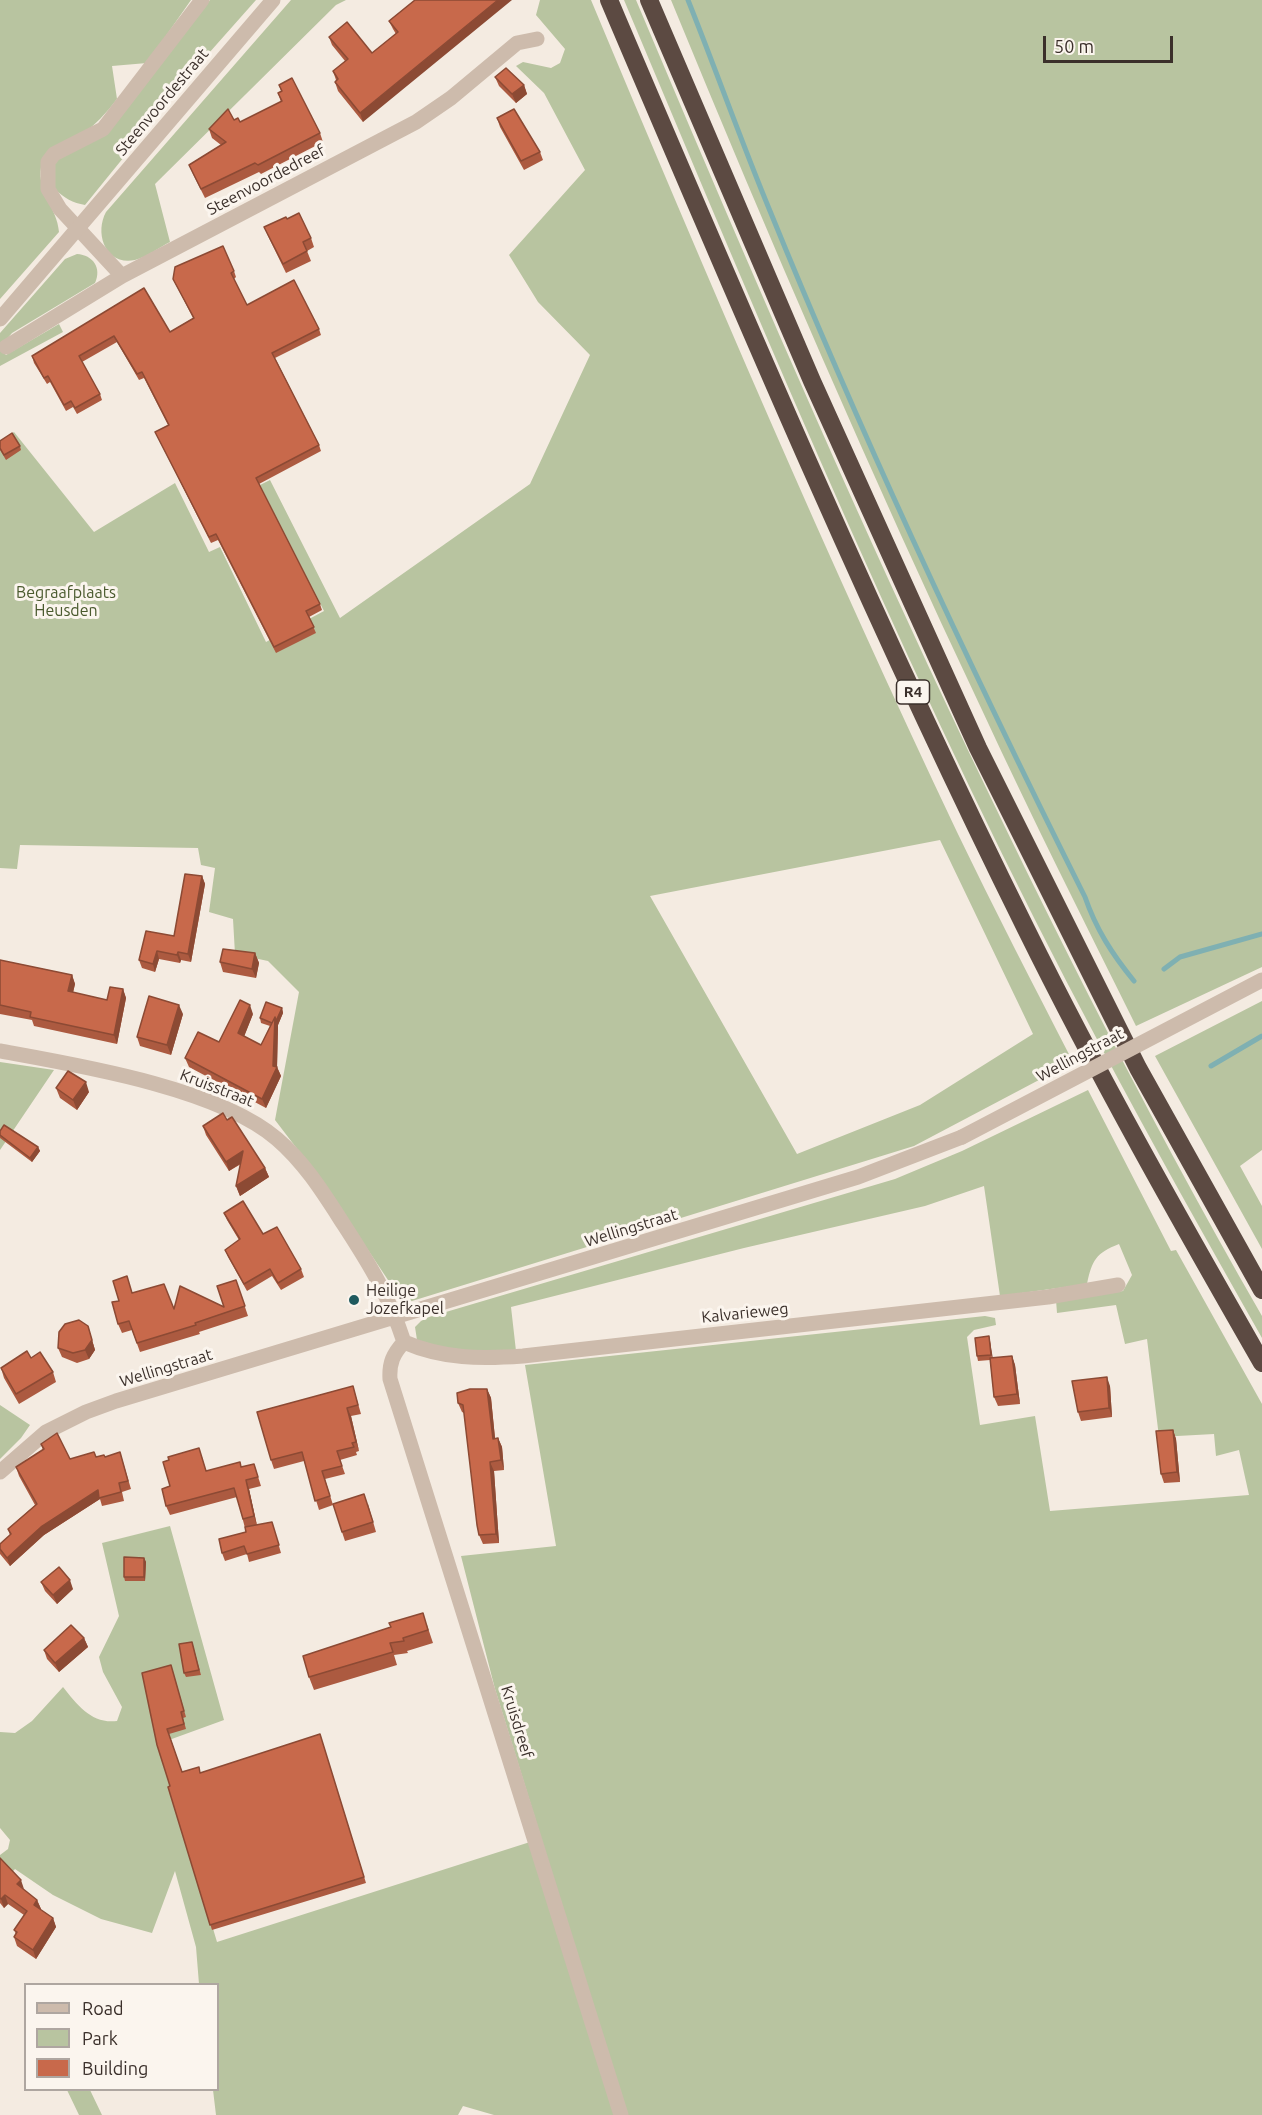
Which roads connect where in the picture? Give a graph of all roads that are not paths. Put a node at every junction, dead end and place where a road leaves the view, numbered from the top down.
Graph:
1 (202, 0) edge
2 (273, 0) edge
3 (609, 0) edge
4 (649, 0) edge
5 (537, 39) dead end
6 (79, 228) junction
7 (122, 276) junction
8 (0, 319) edge
9 (6, 347) dead end
10 (1262, 980) edge
11 (0, 1051) edge
12 (1118, 1284) dead end
13 (1262, 1290) edge
14 (395, 1316) junction
15 (404, 1342) junction
16 (1262, 1363) edge
17 (0, 1472) edge
18 (621, 2115) edge

1 - 6 street, Steenvoordestraat
2 - 6 street, Steenvoordestraat
3 - 16 highway, R4
4 - 13 highway, R4
5 - 7 street, Steenvoordedreef
6 - 7 street, Steenvoordestraat
6 - 8 street, Steenvoordestraat
7 - 9 street, Steenvoordedreef
10 - 14 street, Wellingstraat, bridge
11 - 14 street, Kruisstraat
12 - 15 street, Kalvarieweg
14 - 15 street
14 - 17 street, Wellingstraat
15 - 18 street, Kruisdreef

